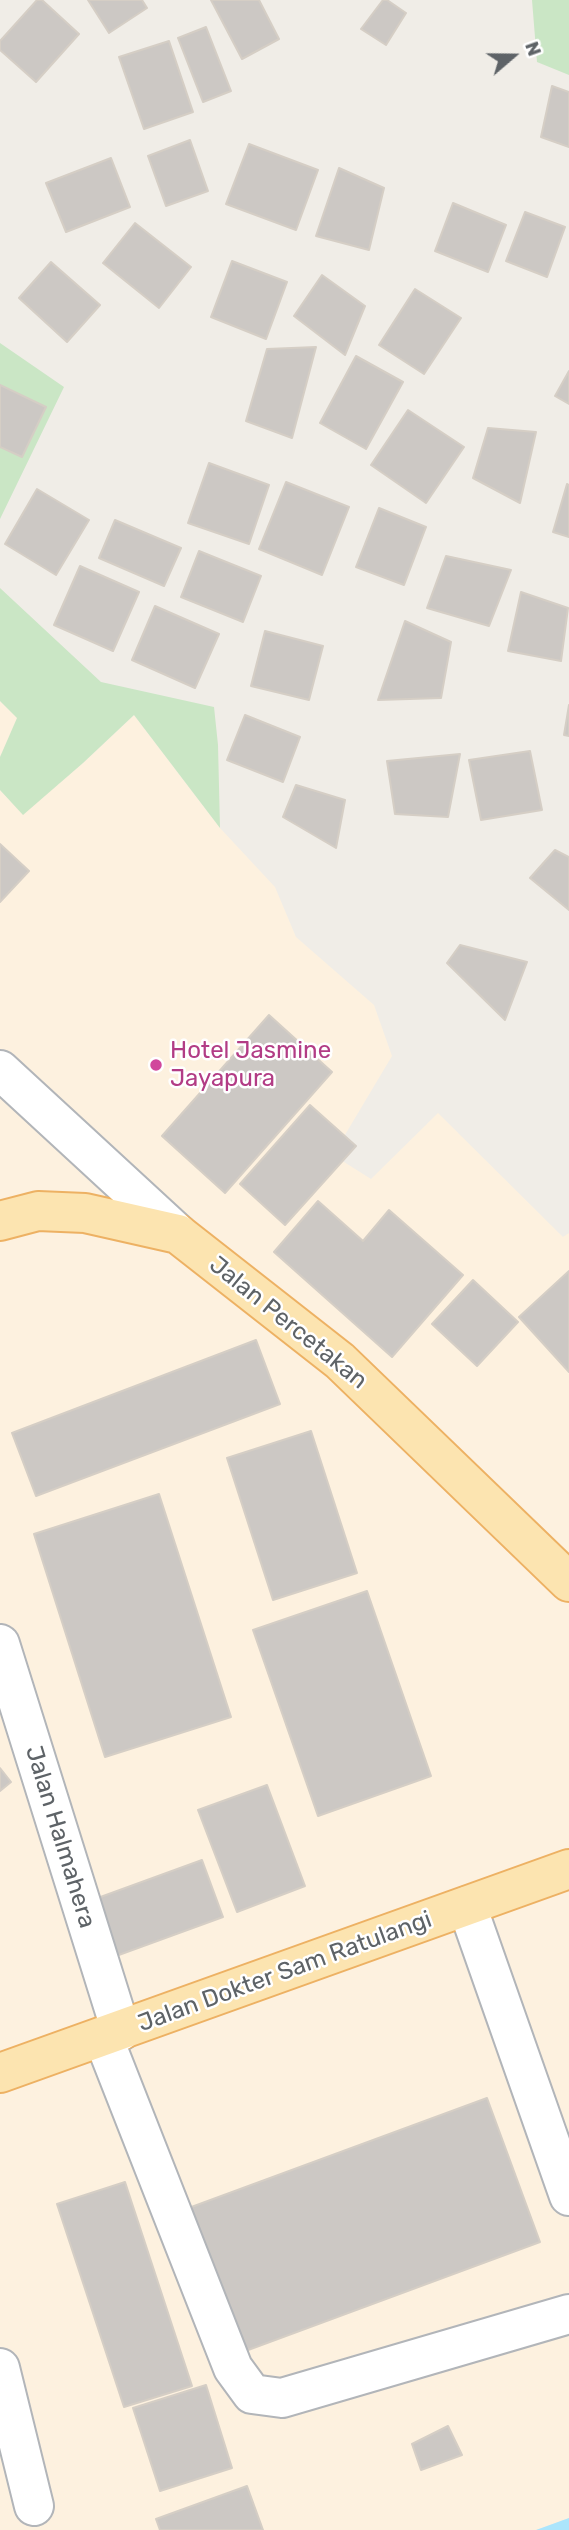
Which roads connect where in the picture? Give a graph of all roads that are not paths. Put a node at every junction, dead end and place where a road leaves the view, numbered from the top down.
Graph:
1 (0, 1070) edge
2 (0, 1221) edge
3 (178, 1234) junction
4 (569, 1582) edge
5 (0, 1644) edge
6 (569, 1869) edge
7 (467, 1906) junction
8 (112, 2034) junction
9 (0, 2073) edge
10 (569, 2196) edge
11 (569, 2315) edge
12 (0, 2368) edge
13 (34, 2506) dead end

1 - 3 street, Jalan Percetakan
2 - 3 main road
3 - 4 main road, Jalan Percetakan
5 - 8 street, Jalan Halmahera
6 - 7 main road, Jalan Dokter Sam Ratulangi
7 - 8 main road, Jalan Dokter Sam Ratulangi
7 - 10 street
8 - 9 main road, Jalan Dokter Sam Ratulangi
8 - 11 street, Jalan Halmahera
12 - 13 street

